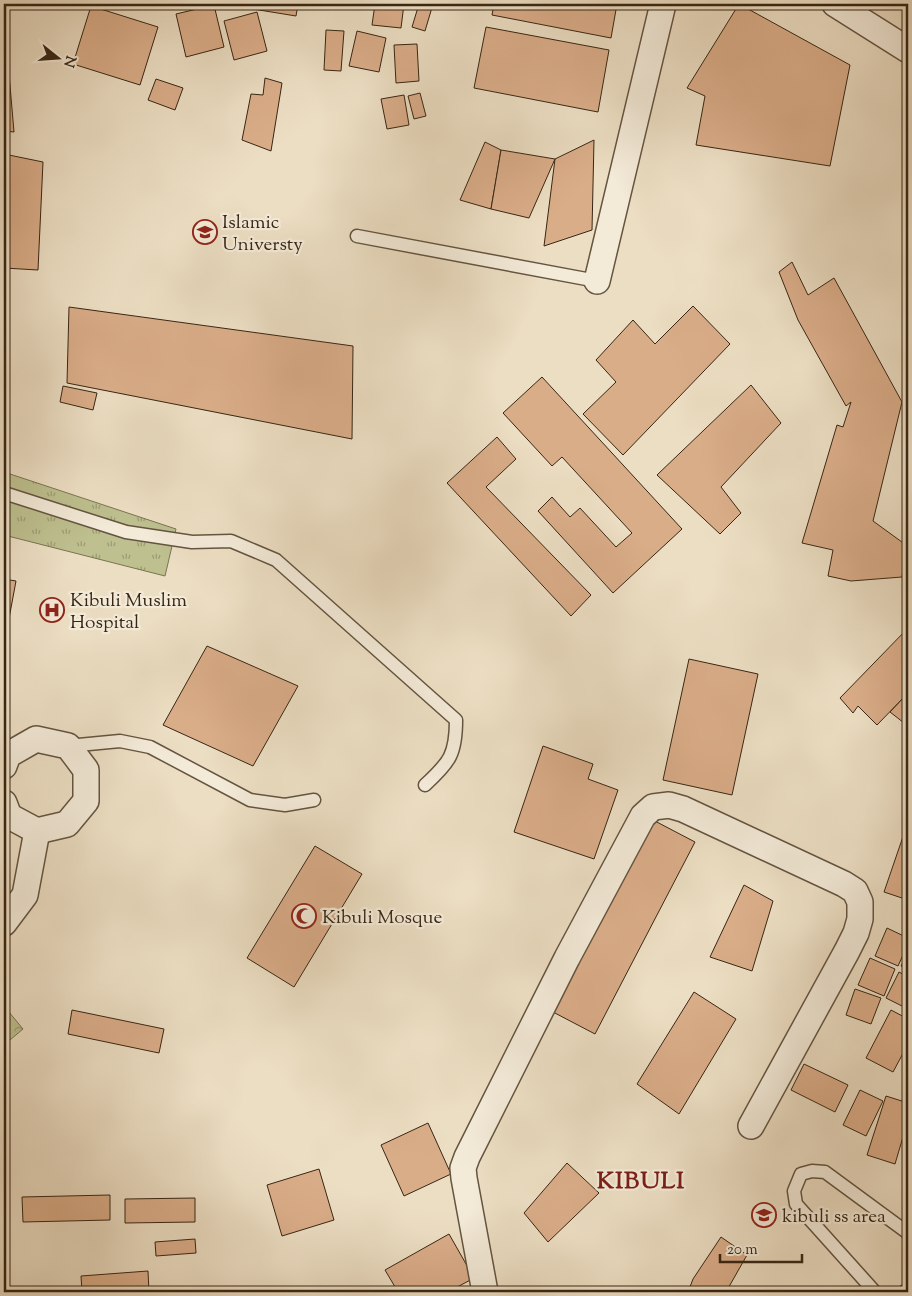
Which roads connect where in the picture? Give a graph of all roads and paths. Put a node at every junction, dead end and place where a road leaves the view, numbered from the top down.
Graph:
1 (663, 4) edge
2 (835, 4) edge
3 (908, 50) edge
4 (357, 236) dead end
5 (597, 281) joint
6 (4, 493) edge
7 (68, 746) junction
8 (5, 758) edge
9 (425, 785) dead end
10 (314, 800) dead end
11 (4, 803) edge
12 (37, 831) junction
13 (4, 923) edge
14 (751, 1126) dead end
15 (908, 1234) edge
16 (908, 1288) edge
17 (485, 1292) edge
18 (875, 1292) edge
19 (904, 1292) edge

1 - 5 street
2 - 3 street
4 - 5 lane
6 - 9 lane
7 - 8 street
7 - 10 lane
7 - 12 street
11 - 12 street
12 - 13 street
14 - 17 street
15 - 18 lane
16 - 19 lane

